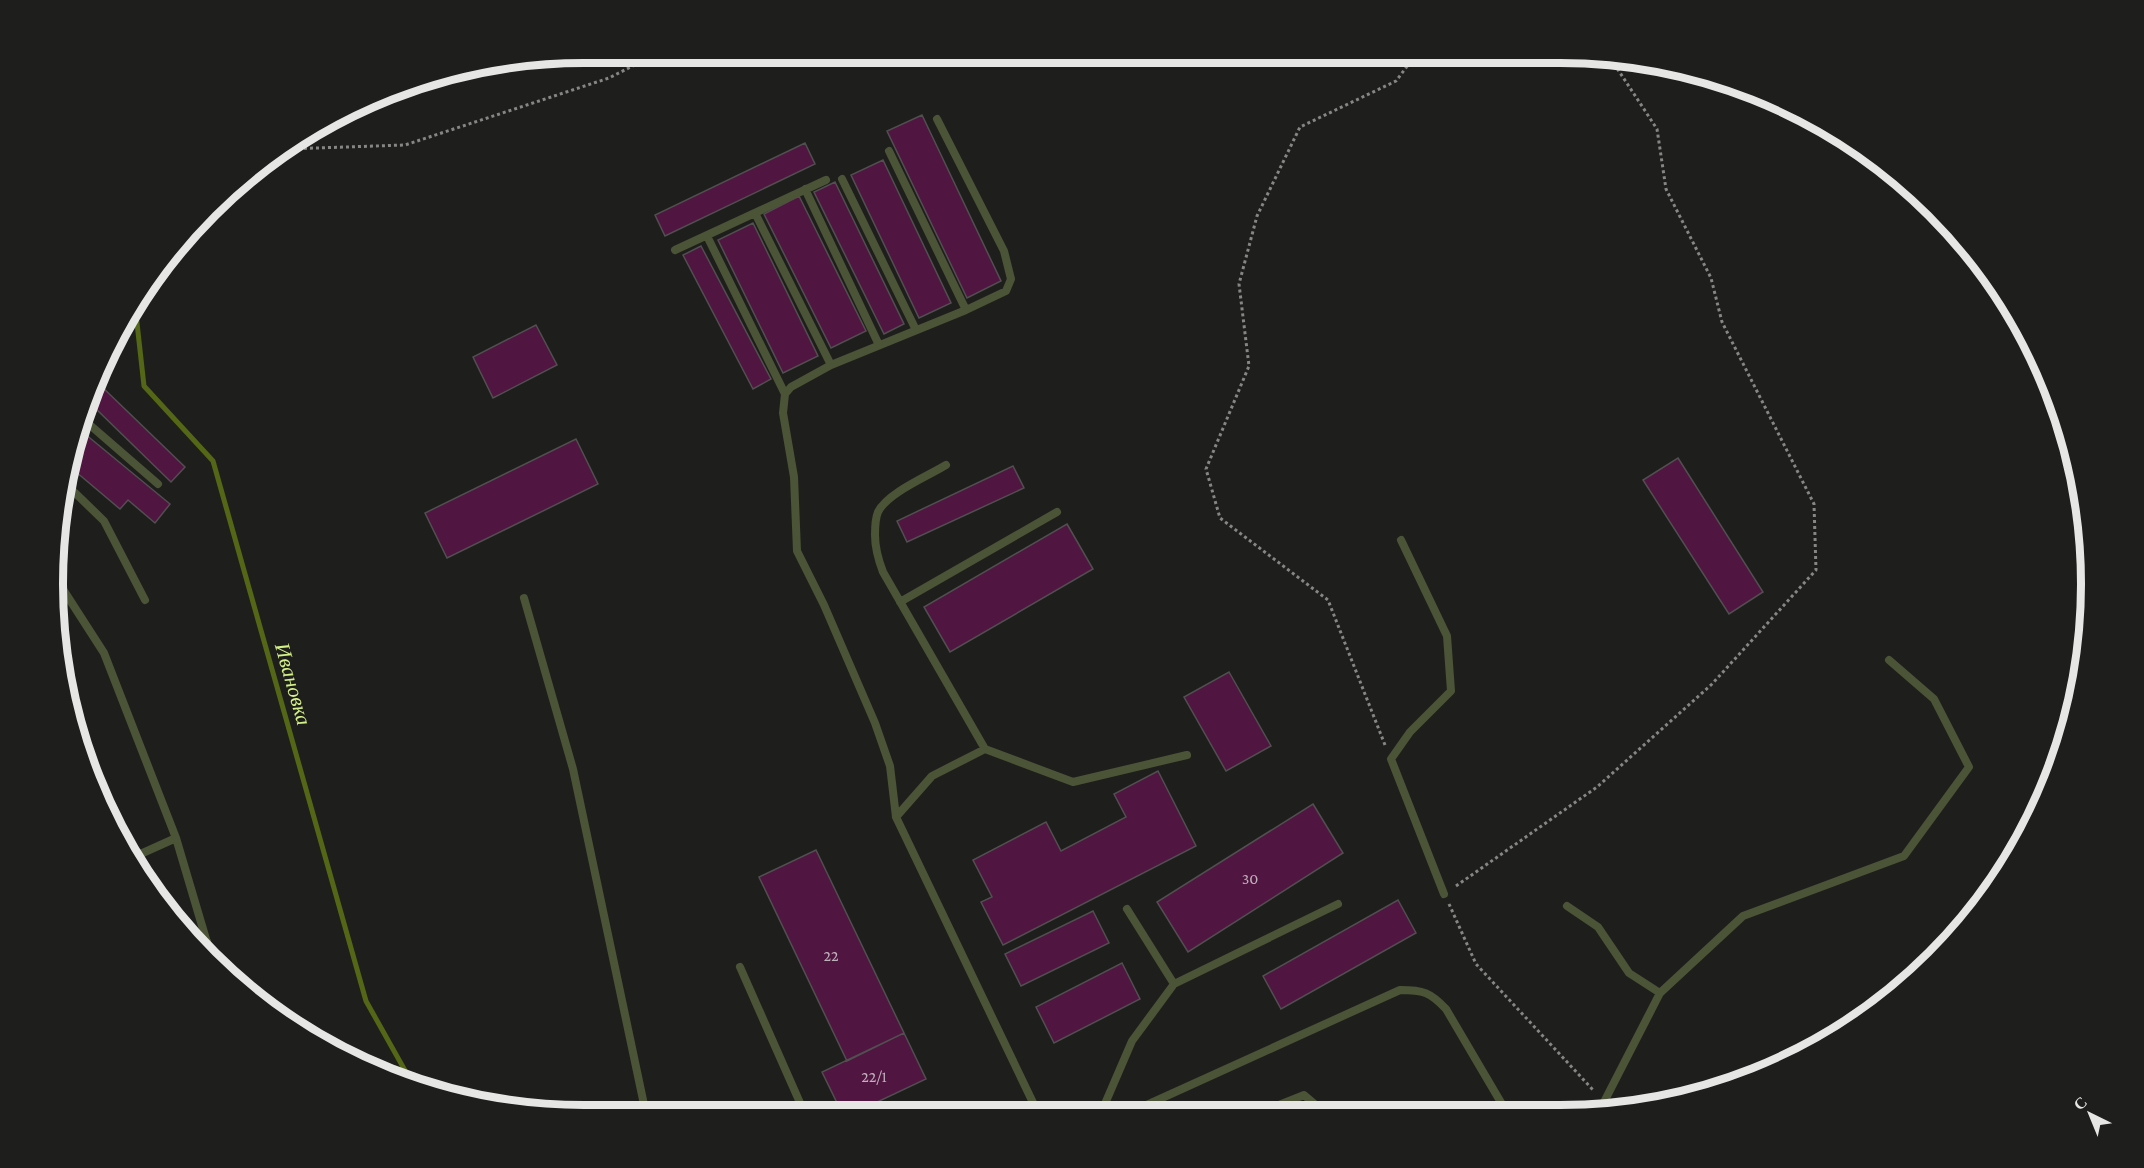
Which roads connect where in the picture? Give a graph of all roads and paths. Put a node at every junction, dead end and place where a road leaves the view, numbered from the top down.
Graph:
1 (638, 63) edge
2 (1410, 63) edge
3 (1616, 66) edge
4 (937, 119) dead end
5 (299, 149) edge
6 (888, 151) dead end
7 (842, 179) dead end
8 (826, 180) dead end
9 (805, 189) junction
10 (755, 213) junction
11 (707, 236) junction
12 (675, 250) dead end
13 (966, 310) junction
14 (916, 330) junction
15 (879, 345) junction
16 (831, 365) junction
17 (784, 394) junction
18 (89, 424) edge
19 (946, 465) dead end
20 (158, 484) dead end
21 (72, 489) edge
22 (1057, 512) dead end
23 (1401, 540) dead end
24 (63, 590) edge
25 (524, 598) dead end
26 (145, 600) dead end
27 (900, 602) junction
28 (1889, 660) dead end
29 (985, 749) junction
30 (1187, 756) dead end
31 (1391, 759) junction
32 (896, 817) junction
33 (176, 838) junction
34 (139, 854) edge
35 (1444, 894) junction
36 (1338, 904) dead end
37 (1567, 906) dead end
38 (1127, 909) dead end
39 (207, 941) edge
40 (740, 967) dead end
41 (1174, 984) junction
42 (1660, 993) junction
43 (1603, 1103) edge
44 (1607, 1103) edge
45 (644, 1105) edge
46 (801, 1105) edge
47 (1034, 1105) edge
48 (1104, 1105) edge
49 (1147, 1105) edge
50 (1279, 1105) edge
51 (1316, 1105) edge
52 (1502, 1105) edge

1 - 5 path
2 - 31 path
3 - 35 path
4 - 13 lane
6 - 13 lane
7 - 14 lane
8 - 9 lane
9 - 10 lane
9 - 15 lane
10 - 11 lane
10 - 16 lane
11 - 12 lane
11 - 17 lane
13 - 14 lane
14 - 15 lane
15 - 16 lane
16 - 17 lane
17 - 32 lane
18 - 20 lane
19 - 27 lane
21 - 26 lane
22 - 27 lane
23 - 31 lane
24 - 33 lane
25 - 45 lane
27 - 29 lane
28 - 42 lane
29 - 30 lane
29 - 32 lane
31 - 35 lane
32 - 47 lane
33 - 34 lane
33 - 39 lane
35 - 43 path
36 - 41 lane
37 - 42 lane
38 - 41 lane
40 - 46 lane
41 - 48 lane
42 - 44 lane
49 - 52 lane
50 - 51 lane

